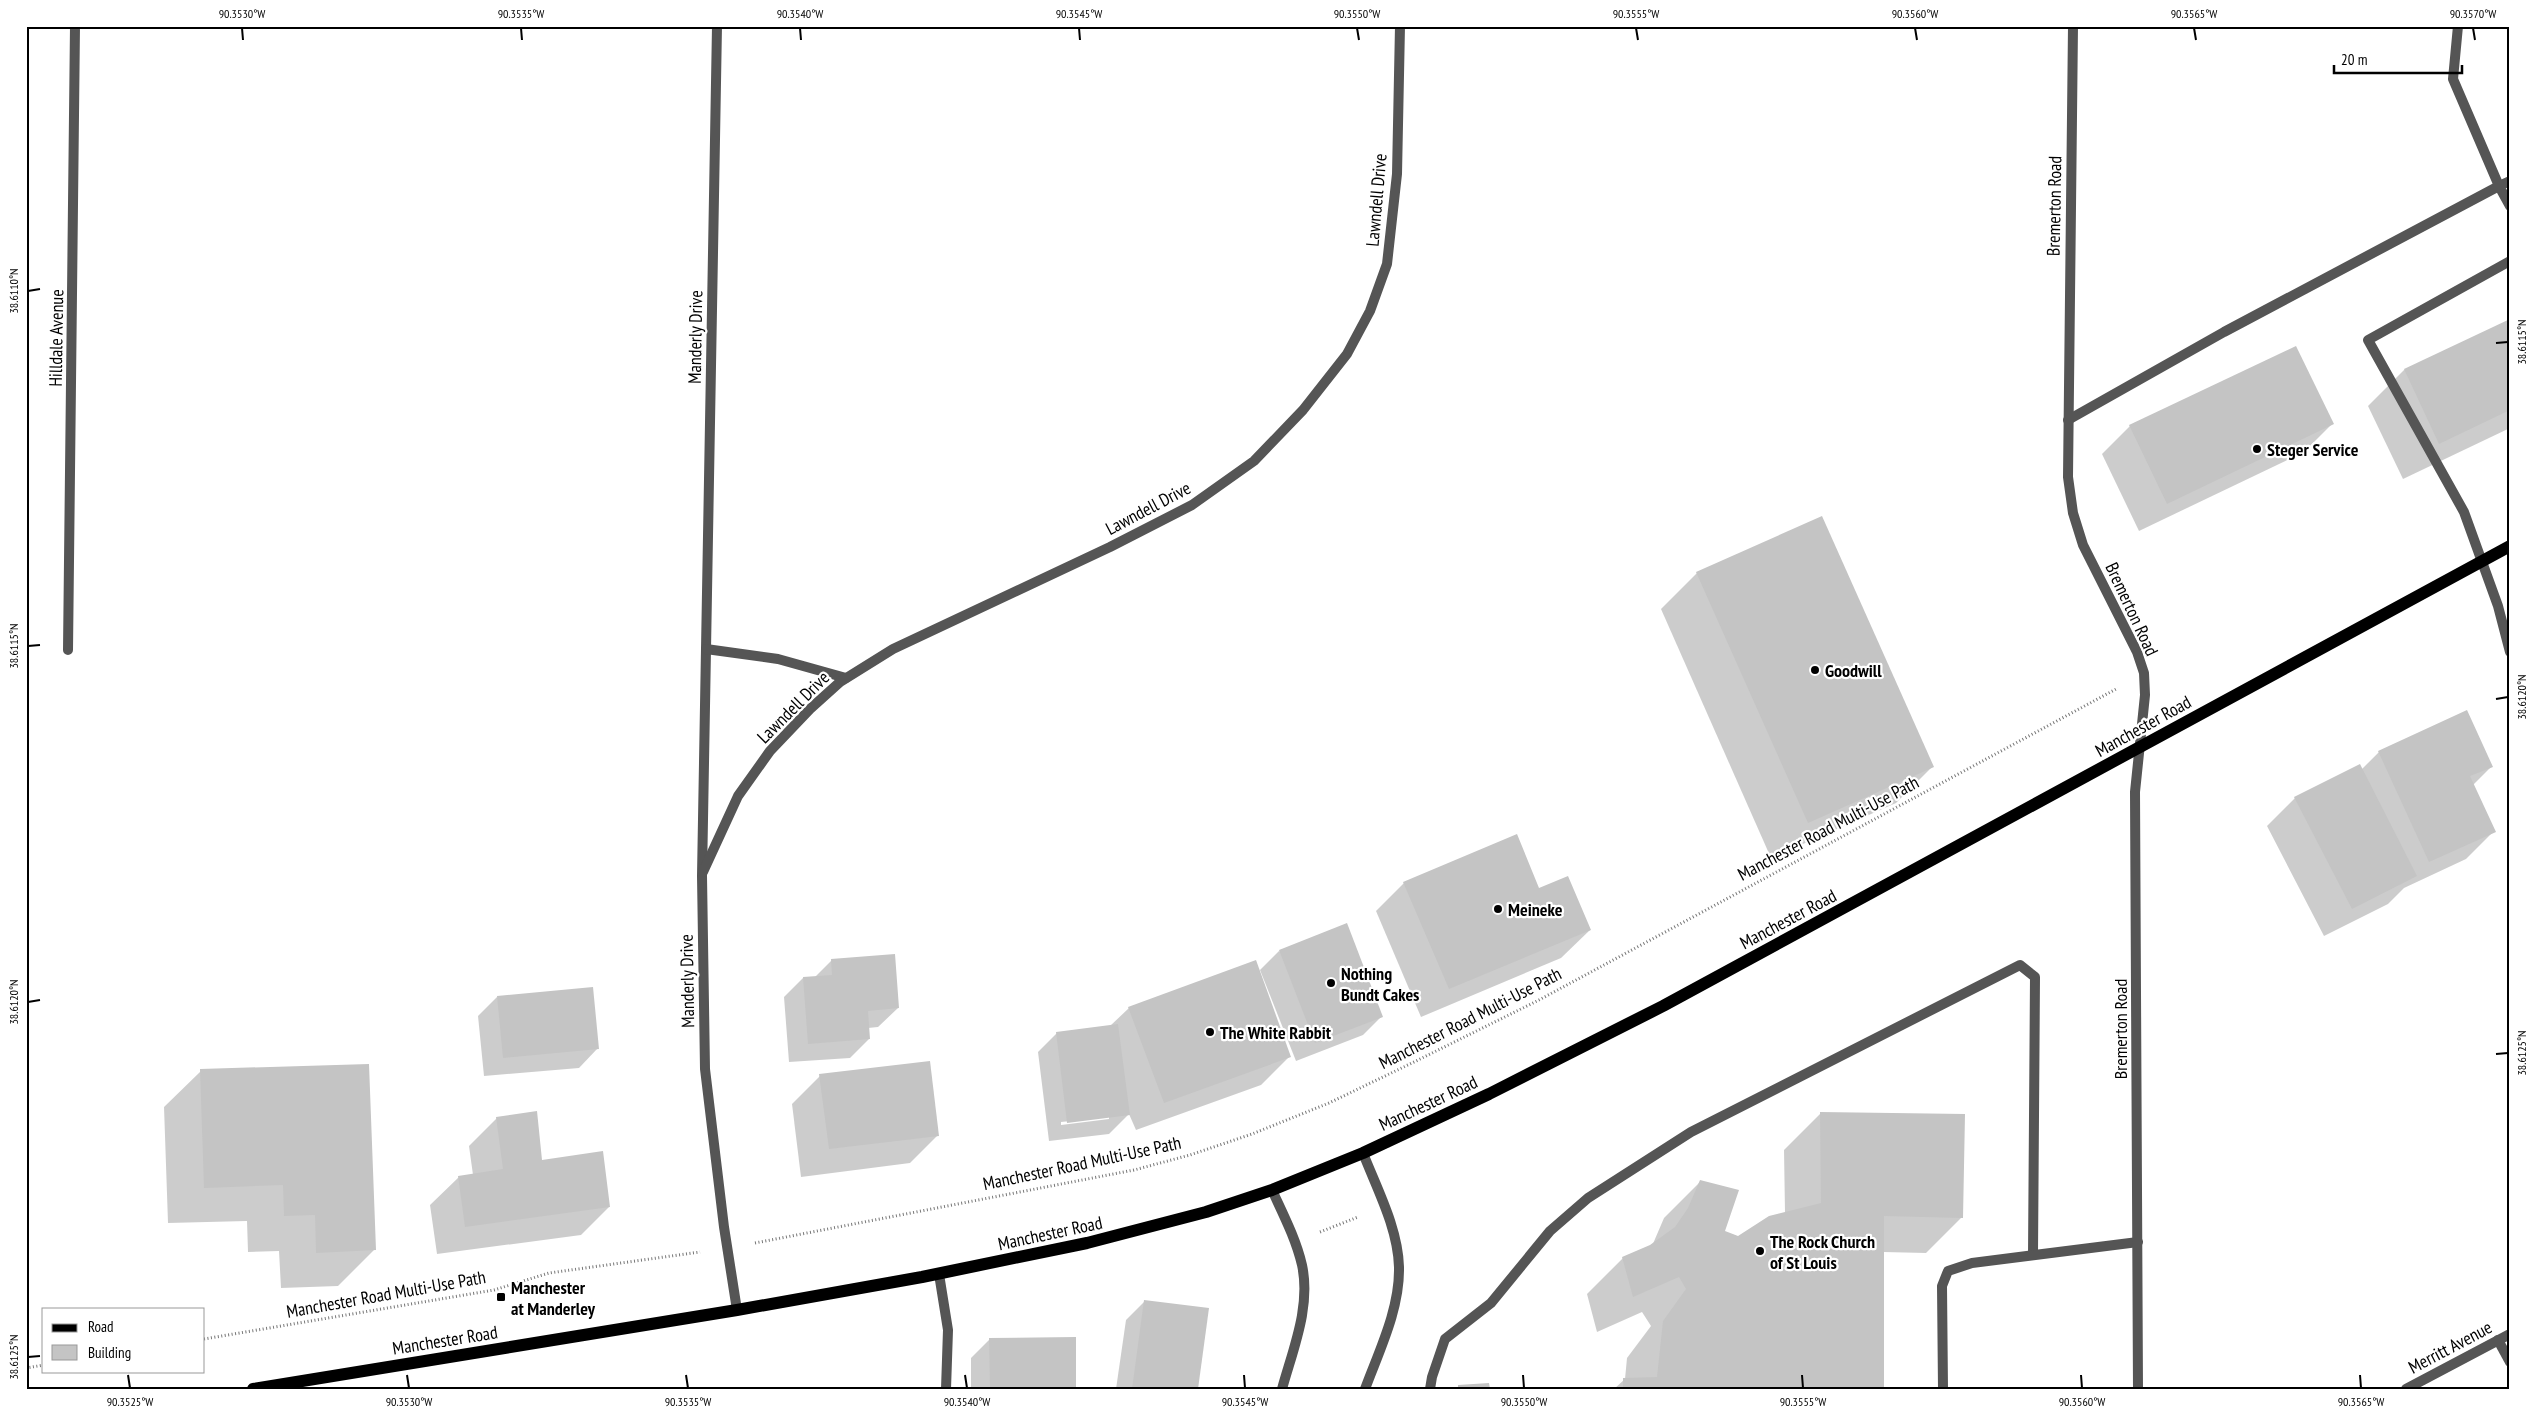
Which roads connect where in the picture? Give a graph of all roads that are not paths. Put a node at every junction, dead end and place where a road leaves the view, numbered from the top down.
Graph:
1 (76, 26) edge
2 (717, 26) edge
3 (1400, 26) edge
4 (2072, 26) edge
5 (2458, 26) edge
6 (2510, 181) edge
7 (2499, 186) junction
8 (2510, 206) edge
9 (2510, 261) edge
10 (2068, 420) junction
11 (2510, 546) edge
12 (2483, 561) junction
13 (706, 649) junction
14 (68, 650) dead end
15 (2510, 651) edge
16 (846, 678) junction
17 (2139, 747) junction
18 (702, 876) junction
19 (1364, 1153) junction
20 (1272, 1190) junction
21 (2138, 1242) junction
22 (2033, 1255) junction
23 (939, 1274) junction
24 (737, 1310) junction
25 (2510, 1334) edge
26 (2498, 1340) junction
27 (2510, 1362) edge
28 (253, 1389) edge
29 (946, 1389) edge
30 (1282, 1389) edge
31 (1365, 1389) edge
32 (1430, 1389) edge
33 (1943, 1389) edge
34 (2138, 1389) edge
35 (2406, 1389) edge

1 - 14 street, Hilldale Avenue
2 - 13 street, Manderly Drive
3 - 16 street, Lawndell Drive
4 - 10 street, Bremerton Road
5 - 7 street
6 - 7 street
7 - 8 street
7 - 10 street
9 - 12 street
10 - 17 street, Bremerton Road
11 - 12 main road, Manchester Road
12 - 15 street
12 - 17 main road, Manchester Road
13 - 16 street
13 - 18 street, Manderly Drive
16 - 18 street, Lawndell Drive
17 - 19 main road, Manchester Road
17 - 21 street, Bremerton Road
18 - 24 street, Manderly Drive
19 - 20 main road, Manchester Road
19 - 31 street
20 - 23 main road, Manchester Road
20 - 30 street
21 - 22 street
21 - 34 street, Bremerton Road
22 - 32 street
22 - 33 street
23 - 24 main road, Manchester Road
23 - 29 street
24 - 28 main road, Manchester Road
25 - 26 street, Merritt Avenue
26 - 27 street
26 - 35 street, Merritt Avenue

